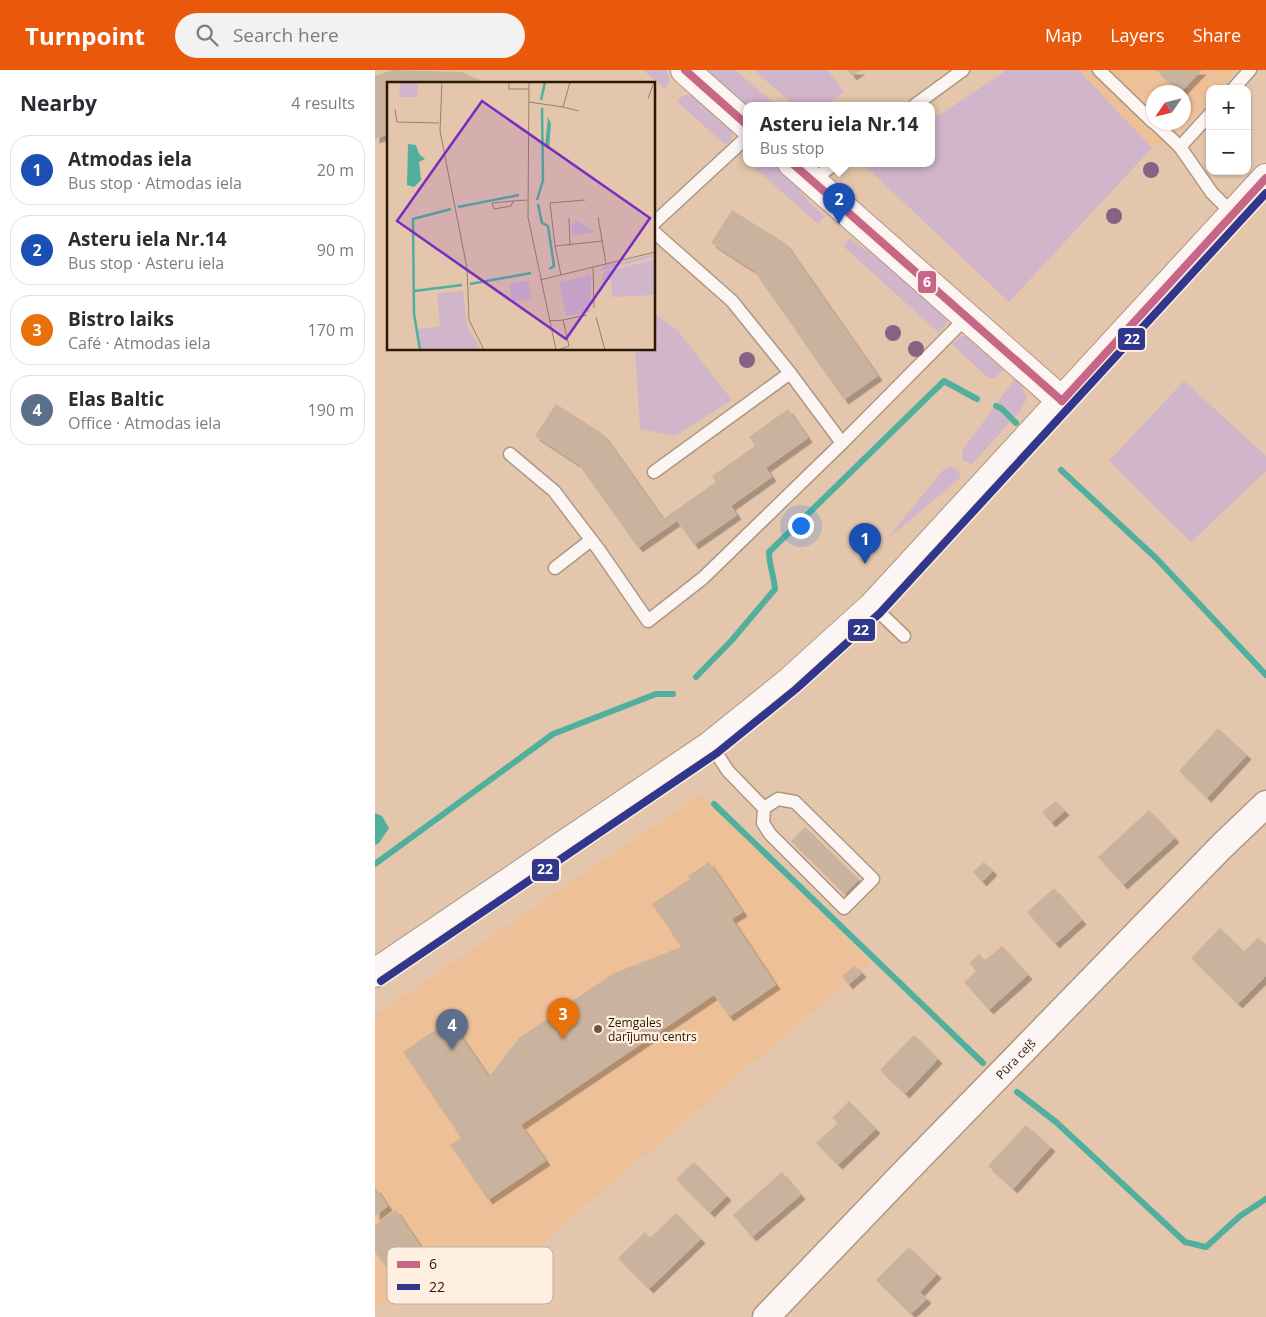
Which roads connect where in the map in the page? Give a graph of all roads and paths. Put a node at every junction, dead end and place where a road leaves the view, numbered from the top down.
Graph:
1 (685, 70) edge
2 (963, 70) edge
3 (1099, 70) edge
4 (1250, 70) edge
5 (1237, 85) edge
6 (919, 102) edge
7 (1146, 114) edge
8 (1206, 118) edge
9 (743, 121) edge
10 (1162, 130) edge
11 (743, 140) edge
12 (1180, 147) junction
13 (797, 167) edge
14 (830, 167) edge
15 (1266, 178) edge
16 (815, 183) junction
17 (1233, 214) junction
18 (655, 222) edge
19 (655, 233) edge
20 (967, 316) junction
21 (790, 373) junction
22 (1063, 401) junction
23 (842, 442) junction
24 (510, 454) dead end
25 (654, 472) dead end
26 (591, 540) junction
27 (555, 568) dead end
28 (873, 606) junction
29 (904, 636) dead end
30 (711, 744) junction
31 (1266, 804) edge
32 (764, 808) junction
33 (375, 973) edge
34 (766, 1317) edge

1 - 9 main road
2 - 6 lane
3 - 7 lane
4 - 5 lane
8 - 12 lane
10 - 12 lane
11 - 18 lane
12 - 17 lane
13 - 16 main road
14 - 16 lane
15 - 17 main road
16 - 20 main road
17 - 22 main road
19 - 21 lane
20 - 22 main road
20 - 23 lane
21 - 23 lane
21 - 25 lane
22 - 28 main road
23 - 26 lane
24 - 26 lane
26 - 27 lane
28 - 29 lane
28 - 30 main road
30 - 32 lane
30 - 33 main road
31 - 34 street, Pūra ceļš
32 - 32 lane

